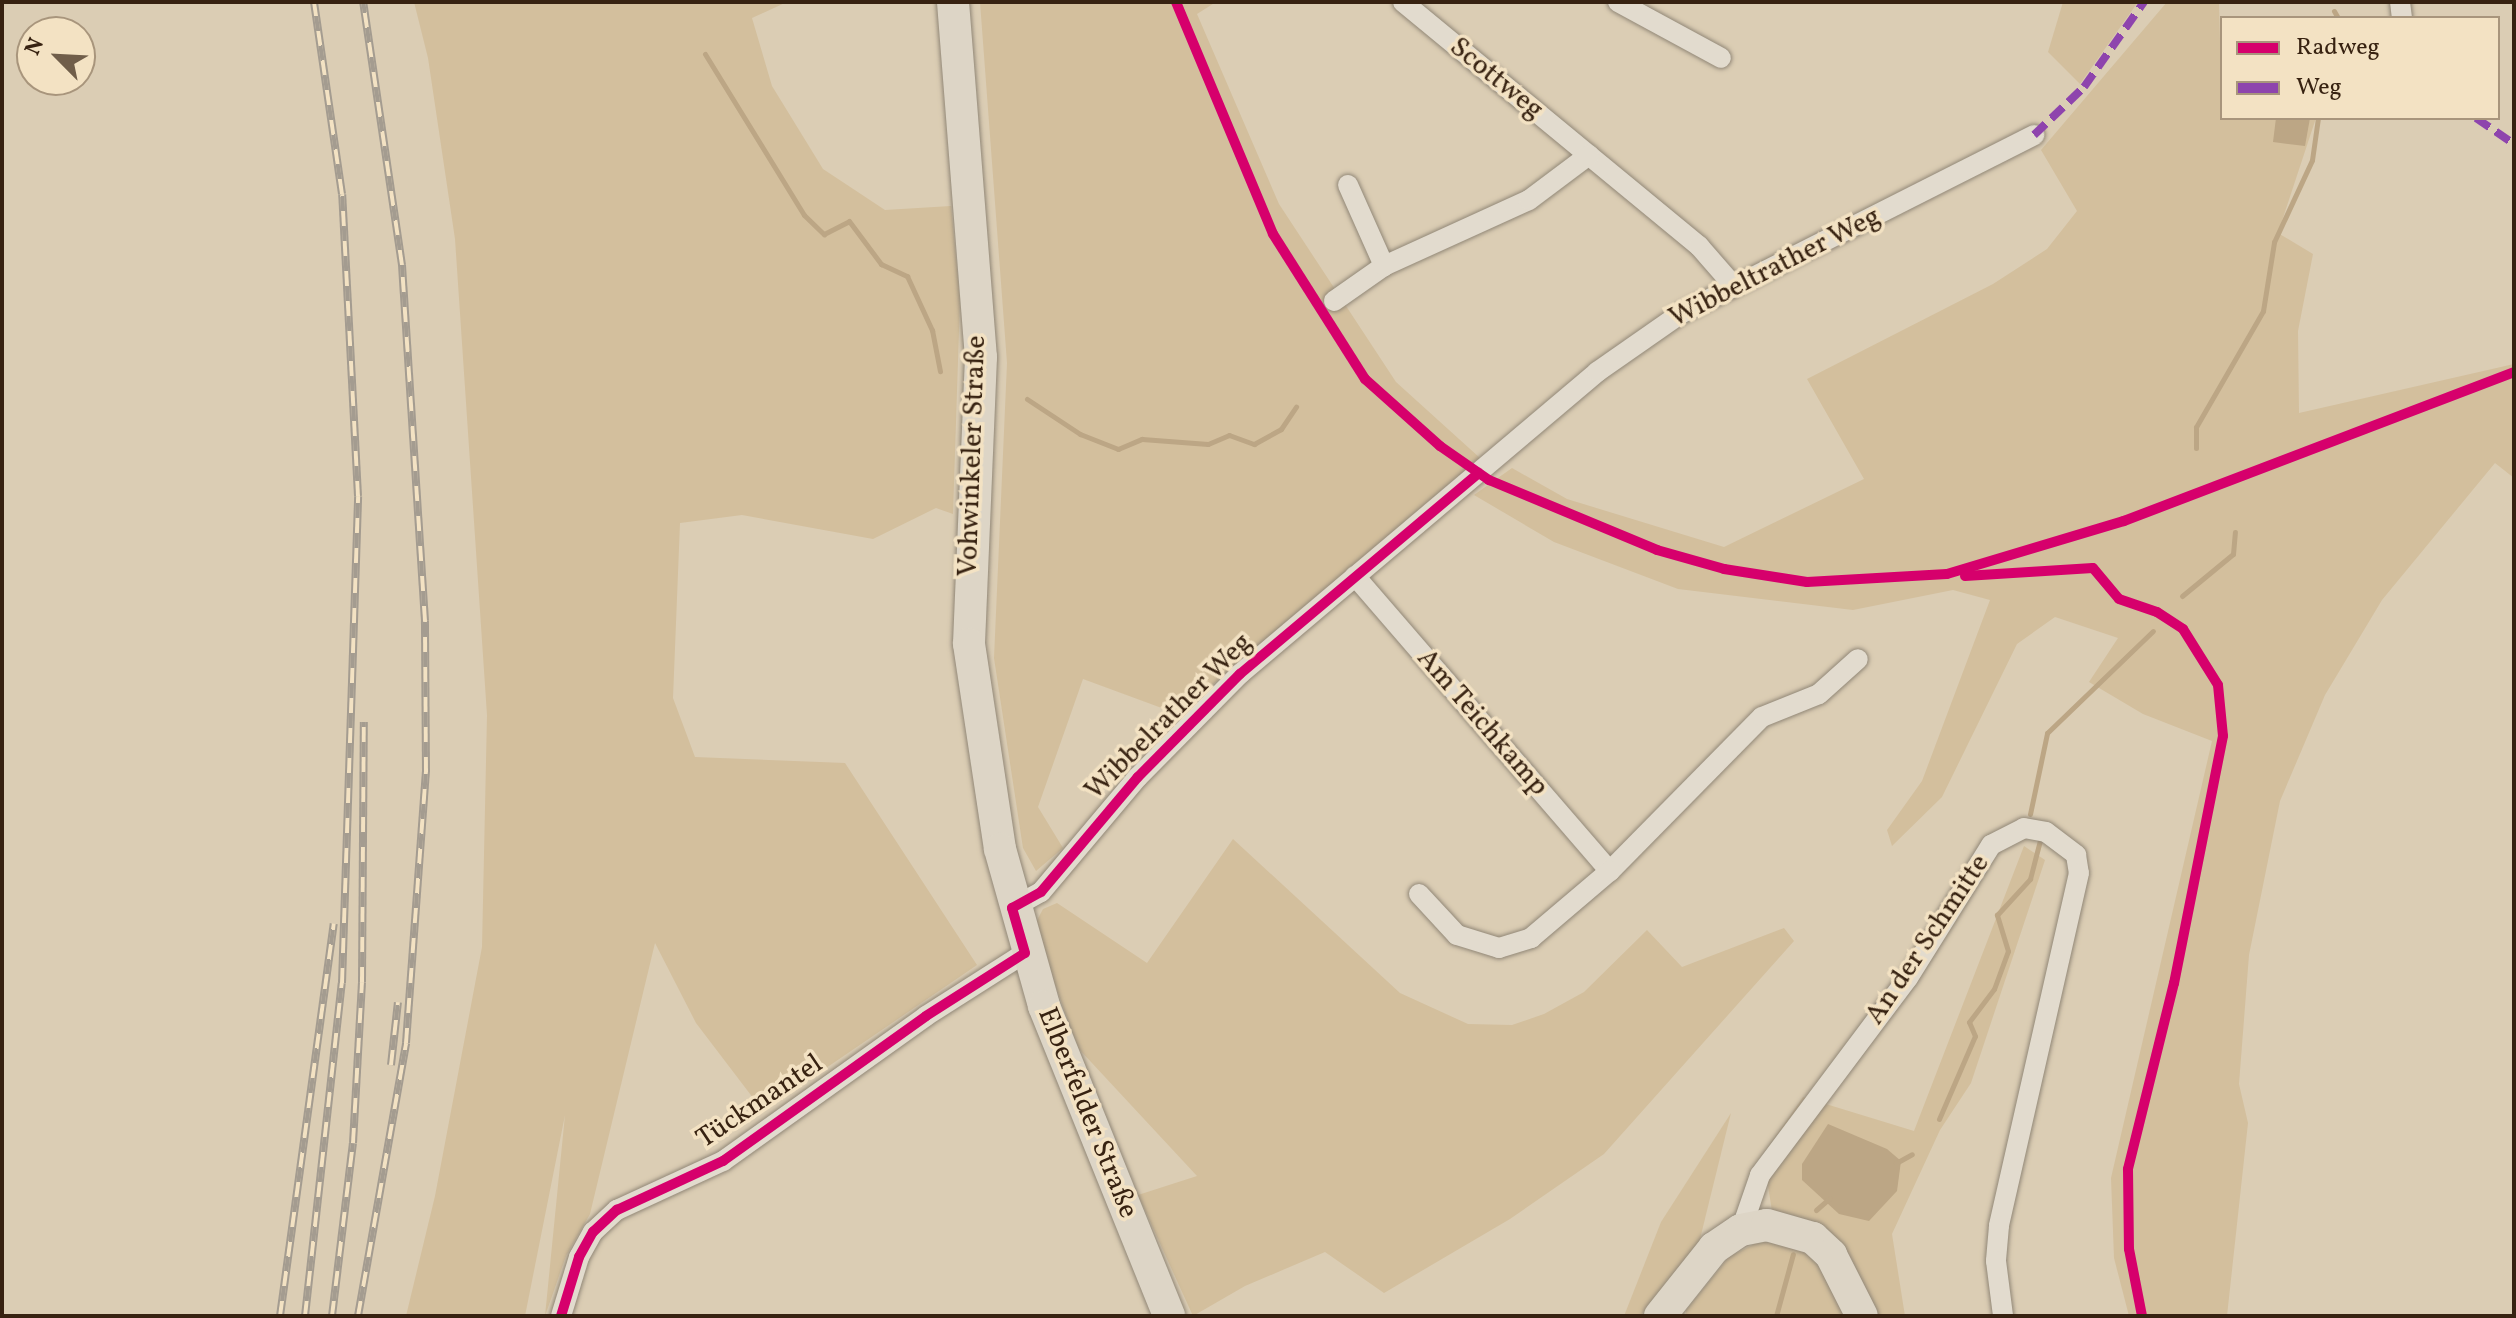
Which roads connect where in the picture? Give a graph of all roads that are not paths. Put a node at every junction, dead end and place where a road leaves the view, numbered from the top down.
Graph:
1 (953, 2) edge
2 (1403, 2) edge
3 (1618, 2) edge
4 (1721, 58) dead end
5 (2034, 135) dead end
6 (1589, 155) junction
7 (1348, 185) dead end
8 (1384, 266) junction
9 (1733, 285) junction
10 (1334, 301) dead end
11 (1497, 458) joint
12 (1355, 576) junction
13 (1858, 659) dead end
14 (1610, 871) junction
15 (1419, 894) dead end
16 (1012, 908) junction
17 (1025, 953) junction
18 (1741, 1230) junction
19 (561, 1316) edge
20 (1169, 1316) edge
21 (1660, 1316) edge
22 (1862, 1316) edge
23 (2003, 1316) edge

1 - 16 main road, Vohwinkeler Straße
2 - 6 street, Scottweg
3 - 4 street
5 - 9 street, Wibbeltrather Weg
6 - 8 street
6 - 9 street, Scottweg
7 - 8 street
8 - 10 street
9 - 11 street, Wibbeltrather Weg
11 - 12 street, Wibbelrather Weg
12 - 14 street, Am Teichkamp
12 - 16 street, Wibbelrather Weg
13 - 14 street
14 - 15 street
16 - 17 main road, Elberfelder Straße
17 - 19 street, Tückmantel
17 - 20 main road, Elberfelder Straße
18 - 21 main road
18 - 22 main road
18 - 23 street, An der Schmitte

